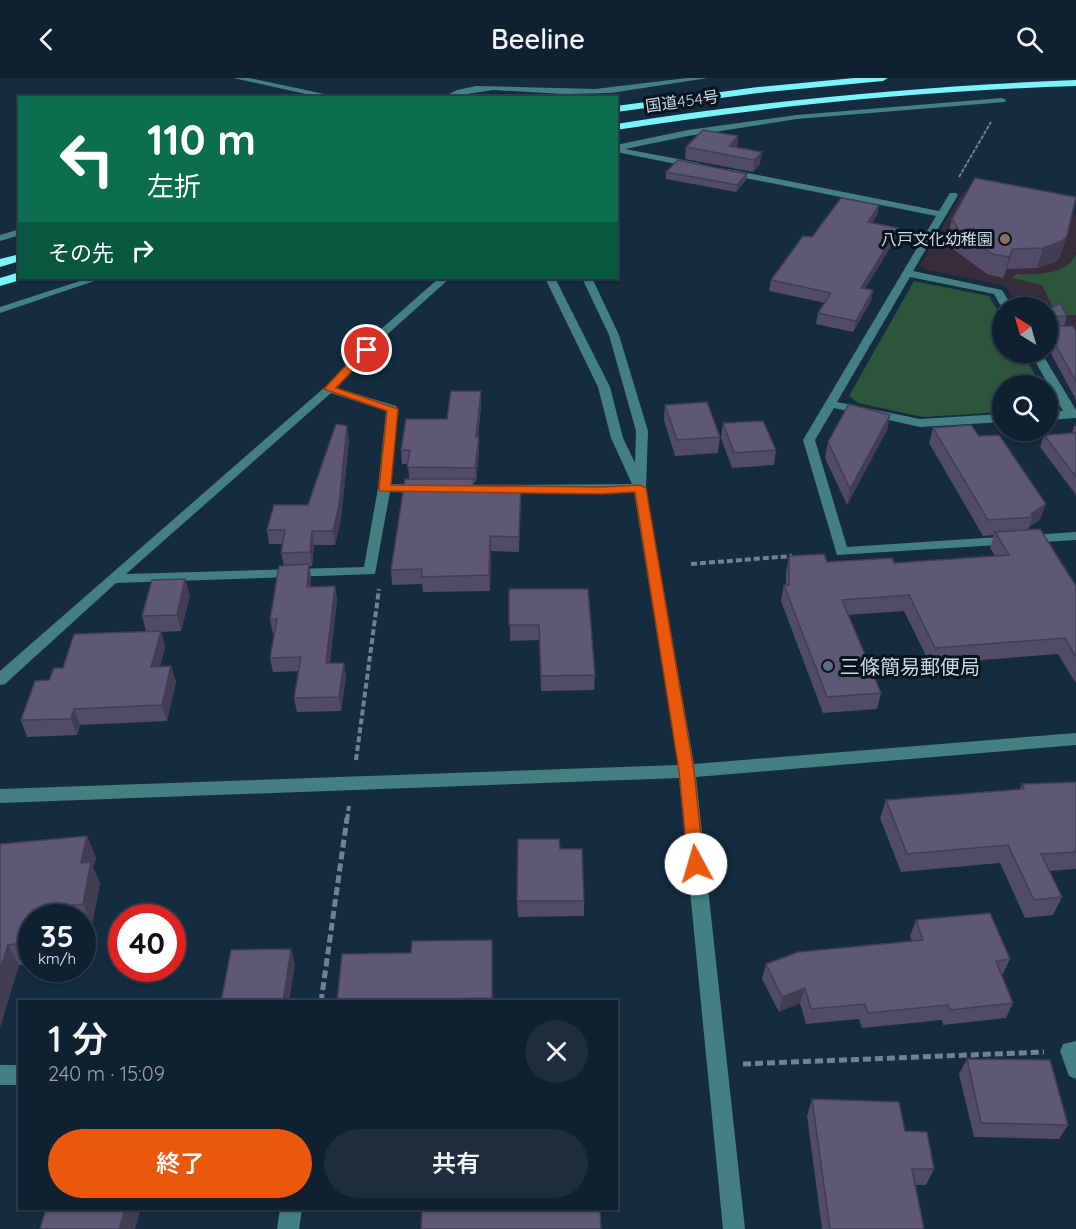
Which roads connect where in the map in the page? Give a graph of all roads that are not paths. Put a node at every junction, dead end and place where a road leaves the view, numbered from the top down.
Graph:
1 (237, 78) edge
2 (704, 78) edge
3 (883, 78) edge
4 (1076, 83) edge
5 (329, 96) edge
6 (448, 96) edge
7 (1002, 100) road end
8 (618, 109) edge
9 (618, 127) edge
10 (618, 149) edge
11 (618, 149) edge
12 (709, 168) edge
13 (721, 170) edge
14 (953, 195) road end
15 (941, 214) junction
16 (18, 233) edge
17 (0, 238) edge
18 (18, 258) edge
19 (0, 263) edge
20 (907, 273) junction
21 (18, 277) edge
22 (95, 279) edge
23 (444, 279) edge
24 (550, 279) edge
25 (587, 279) edge
26 (0, 282) edge
27 (1001, 297) edge
28 (0, 310) edge
29 (1042, 363) edge
30 (329, 389) junction
31 (830, 404) junction
32 (1073, 414) edge
33 (1058, 415) edge
34 (992, 419) edge
35 (384, 488) junction
36 (640, 488) junction
37 (442, 489) edge
38 (488, 489) edge
39 (1076, 536) edge
40 (112, 579) junction
41 (0, 680) edge
42 (1076, 739) edge
43 (687, 771) junction
44 (0, 796) edge
45 (0, 1075) edge
46 (18, 1075) edge
47 (291, 1210) edge
48 (288, 1229) edge
49 (734, 1229) edge

1 - 5 street
2 - 6 street
3 - 8 highway, 国道454号
4 - 9 highway, 国道454号
7 - 10 street
11 - 12 street
13 - 15 street
14 - 15 street
15 - 20 street
16 - 17 street
18 - 19 highway
20 - 27 street
20 - 31 street
21 - 26 highway
22 - 28 street
23 - 30 street
24 - 36 street
25 - 36 street
29 - 32 street
30 - 35 street
30 - 40 street
31 - 34 street
31 - 39 street
32 - 33 street
35 - 37 street
35 - 40 street
36 - 38 street
36 - 43 street
40 - 41 street
42 - 43 street
43 - 44 street
43 - 49 street
45 - 46 street
47 - 48 street

